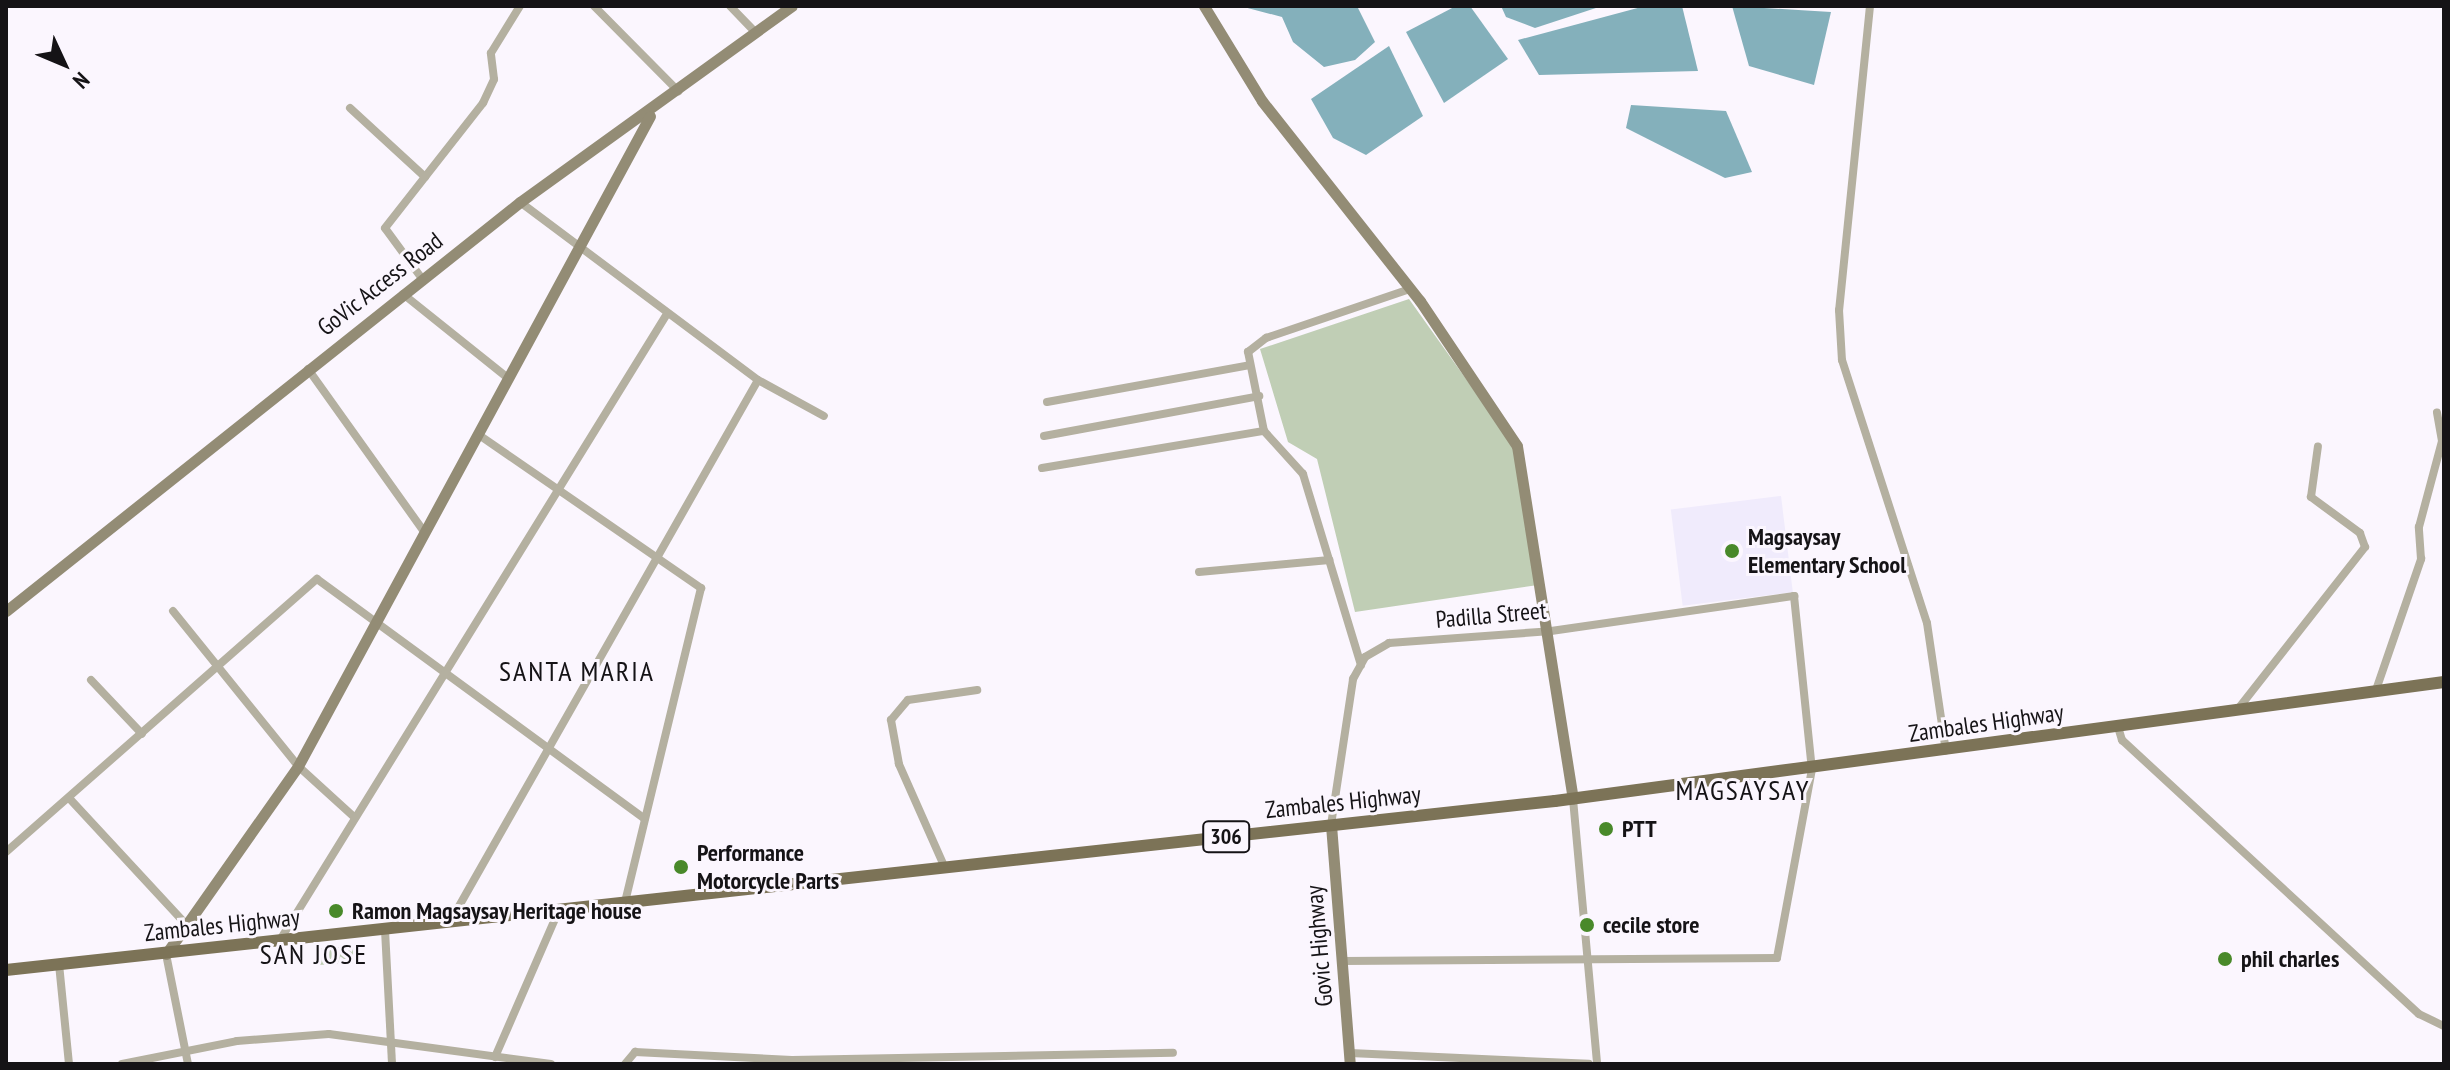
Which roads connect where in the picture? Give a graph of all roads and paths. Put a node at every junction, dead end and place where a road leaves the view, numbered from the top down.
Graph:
1 (520, 6) edge
2 (594, 6) edge
3 (730, 6) edge
4 (792, 6) edge
5 (1204, 6) edge
6 (1870, 6) edge
7 (756, 33) junction
8 (678, 91) junction
9 (350, 108) dead end
10 (652, 112) junction
11 (425, 177) junction
12 (520, 202) junction
13 (578, 250) junction
14 (423, 280) junction
15 (1410, 289) junction
16 (403, 294) junction
17 (667, 314) junction
18 (1250, 365) junction
19 (308, 369) junction
20 (509, 379) junction
21 (758, 380) junction
22 (1259, 396) junction
23 (1047, 402) dead end
24 (2437, 412) dead end
25 (824, 416) dead end
26 (1264, 431) junction
27 (479, 435) junction
28 (1044, 436) dead end
29 (2318, 446) dead end
30 (1042, 468) dead end
31 (559, 490) junction
32 (425, 533) junction
33 (652, 557) junction
34 (1329, 560) junction
35 (1199, 572) dead end
36 (6, 611) edge
37 (173, 611) dead end
38 (377, 625) junction
39 (1551, 631) junction
40 (1361, 665) junction
41 (217, 668) junction
42 (441, 672) junction
43 (91, 680) dead end
44 (2444, 682) edge
45 (977, 690) dead end
46 (2376, 690) junction
47 (2238, 709) junction
48 (2118, 727) junction
49 (142, 734) junction
50 (545, 750) junction
51 (1946, 751) junction
52 (298, 766) junction
53 (1812, 769) junction
54 (69, 798) junction
55 (1573, 799) junction
56 (354, 817) junction
57 (645, 819) junction
58 (1331, 825) junction
59 (6, 852) edge
60 (945, 868) junction
61 (625, 903) junction
62 (559, 910) junction
63 (184, 922) junction
64 (450, 922) junction
65 (385, 930) junction
66 (280, 940) junction
67 (166, 954) junction
68 (1588, 960) junction
69 (1343, 961) junction
70 (59, 964) junction
71 (6, 970) edge
72 (2444, 1026) edge
73 (392, 1048) junction
74 (1173, 1053) dead end
75 (495, 1057) junction
76 (186, 1059) edge
77 (1350, 1059) edge
78 (69, 1064) edge
79 (122, 1064) edge
80 (392, 1064) edge
81 (551, 1064) edge
82 (625, 1064) edge
83 (1589, 1064) edge
84 (1597, 1064) edge

1 - 11 street
2 - 8 street
3 - 7 street
4 - 7 street, GoVic Access Road
5 - 15 street
6 - 51 street
7 - 8 street, GoVic Access Road
8 - 10 street, GoVic Access Road
9 - 11 street
10 - 12 street, GoVic Access Road
10 - 13 street
11 - 14 street
12 - 13 street
12 - 14 street, GoVic Access Road
13 - 17 street
13 - 20 street
14 - 16 street, GoVic Access Road
15 - 18 street
15 - 39 street
16 - 19 street, GoVic Access Road
16 - 20 street
17 - 21 street
17 - 31 street
18 - 22 street
18 - 23 street
19 - 32 street
19 - 36 street, GoVic Access Road
20 - 27 street
21 - 25 street
21 - 33 street
22 - 26 street
22 - 28 street
24 - 46 street
26 - 30 street
26 - 34 street
27 - 31 street
27 - 32 street
29 - 47 street
31 - 33 street
31 - 42 street
32 - 38 street
33 - 50 street
33 - 57 street
34 - 35 street
34 - 40 street
37 - 41 street
38 - 41 street
38 - 42 street
38 - 52 street
39 - 40 street, Padilla Street
39 - 53 street, Padilla Street
39 - 55 street
40 - 58 street
41 - 49 street
41 - 52 street
42 - 50 street
42 - 56 street
43 - 49 street
44 - 46 main road, Zambales Highway / 306
45 - 60 street
46 - 47 main road, Zambales Highway / 306
47 - 48 main road, Zambales Highway / 306
48 - 51 main road, Zambales Highway / 306
48 - 72 street
49 - 54 street
50 - 57 street
50 - 64 street
51 - 53 main road, Zambales Highway / 306
52 - 56 street
52 - 63 street
53 - 55 main road, Zambales Highway / 306
53 - 68 street
54 - 59 street
54 - 63 street
55 - 58 main road, Zambales Highway / 306
55 - 68 street
56 - 66 street
57 - 61 street
58 - 60 main road, Zambales Highway / 306
58 - 69 street, Govic Highway
60 - 61 main road, Zambales Highway / 306
61 - 62 main road, Zambales Highway / 306
62 - 64 main road, Zambales Highway / 306
62 - 75 street
63 - 67 street
64 - 65 main road, Zambales Highway / 306
65 - 66 main road, Zambales Highway / 306
65 - 73 street
66 - 67 main road, Zambales Highway / 306
67 - 70 main road, Zambales Highway / 306
67 - 76 street
68 - 69 street
68 - 84 street
69 - 77 street, Govic Highway
70 - 71 main road, Zambales Highway / 306
70 - 78 street
73 - 75 street
73 - 76 street
73 - 80 street
74 - 82 street
75 - 81 street
76 - 79 street
77 - 83 street

